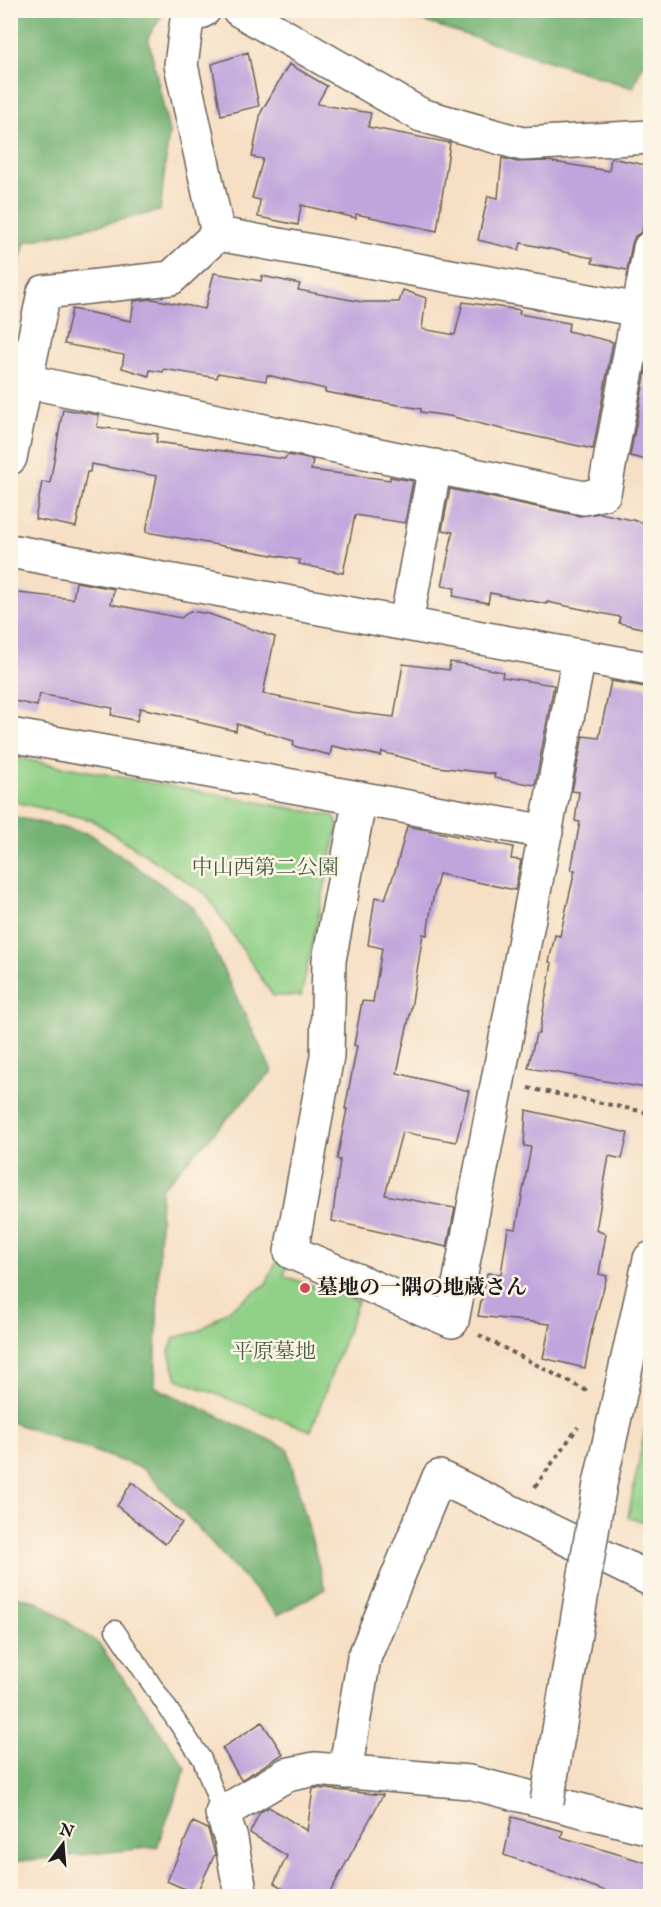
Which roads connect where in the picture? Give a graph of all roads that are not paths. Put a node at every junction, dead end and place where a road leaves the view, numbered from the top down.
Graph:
1 (204, 10) edge
2 (239, 10) edge
3 (651, 137) edge
4 (218, 234) junction
5 (651, 248) edge
6 (639, 310) junction
7 (26, 381) junction
8 (10, 458) edge
9 (435, 466) junction
10 (10, 551) edge
11 (406, 623) junction
12 (579, 656) junction
13 (651, 669) edge
14 (10, 735) edge
15 (360, 798) junction
16 (546, 832) junction
17 (650, 1263) edge
18 (651, 1579) edge
19 (115, 1630) dead end
20 (345, 1772) junction
21 (547, 1802) junction
22 (222, 1813) junction
23 (651, 1828) edge
24 (241, 1896) edge

1 - 4 street
2 - 3 street
4 - 6 street
4 - 7 street
5 - 6 street
6 - 9 street
7 - 8 street
7 - 9 street
9 - 11 street
10 - 11 street
11 - 12 street
12 - 13 street
12 - 16 street
14 - 15 street
15 - 16 street
15 - 16 street
17 - 21 street, bridge
18 - 20 street
19 - 22 lane
20 - 21 street
20 - 22 street
21 - 23 street
22 - 24 street

